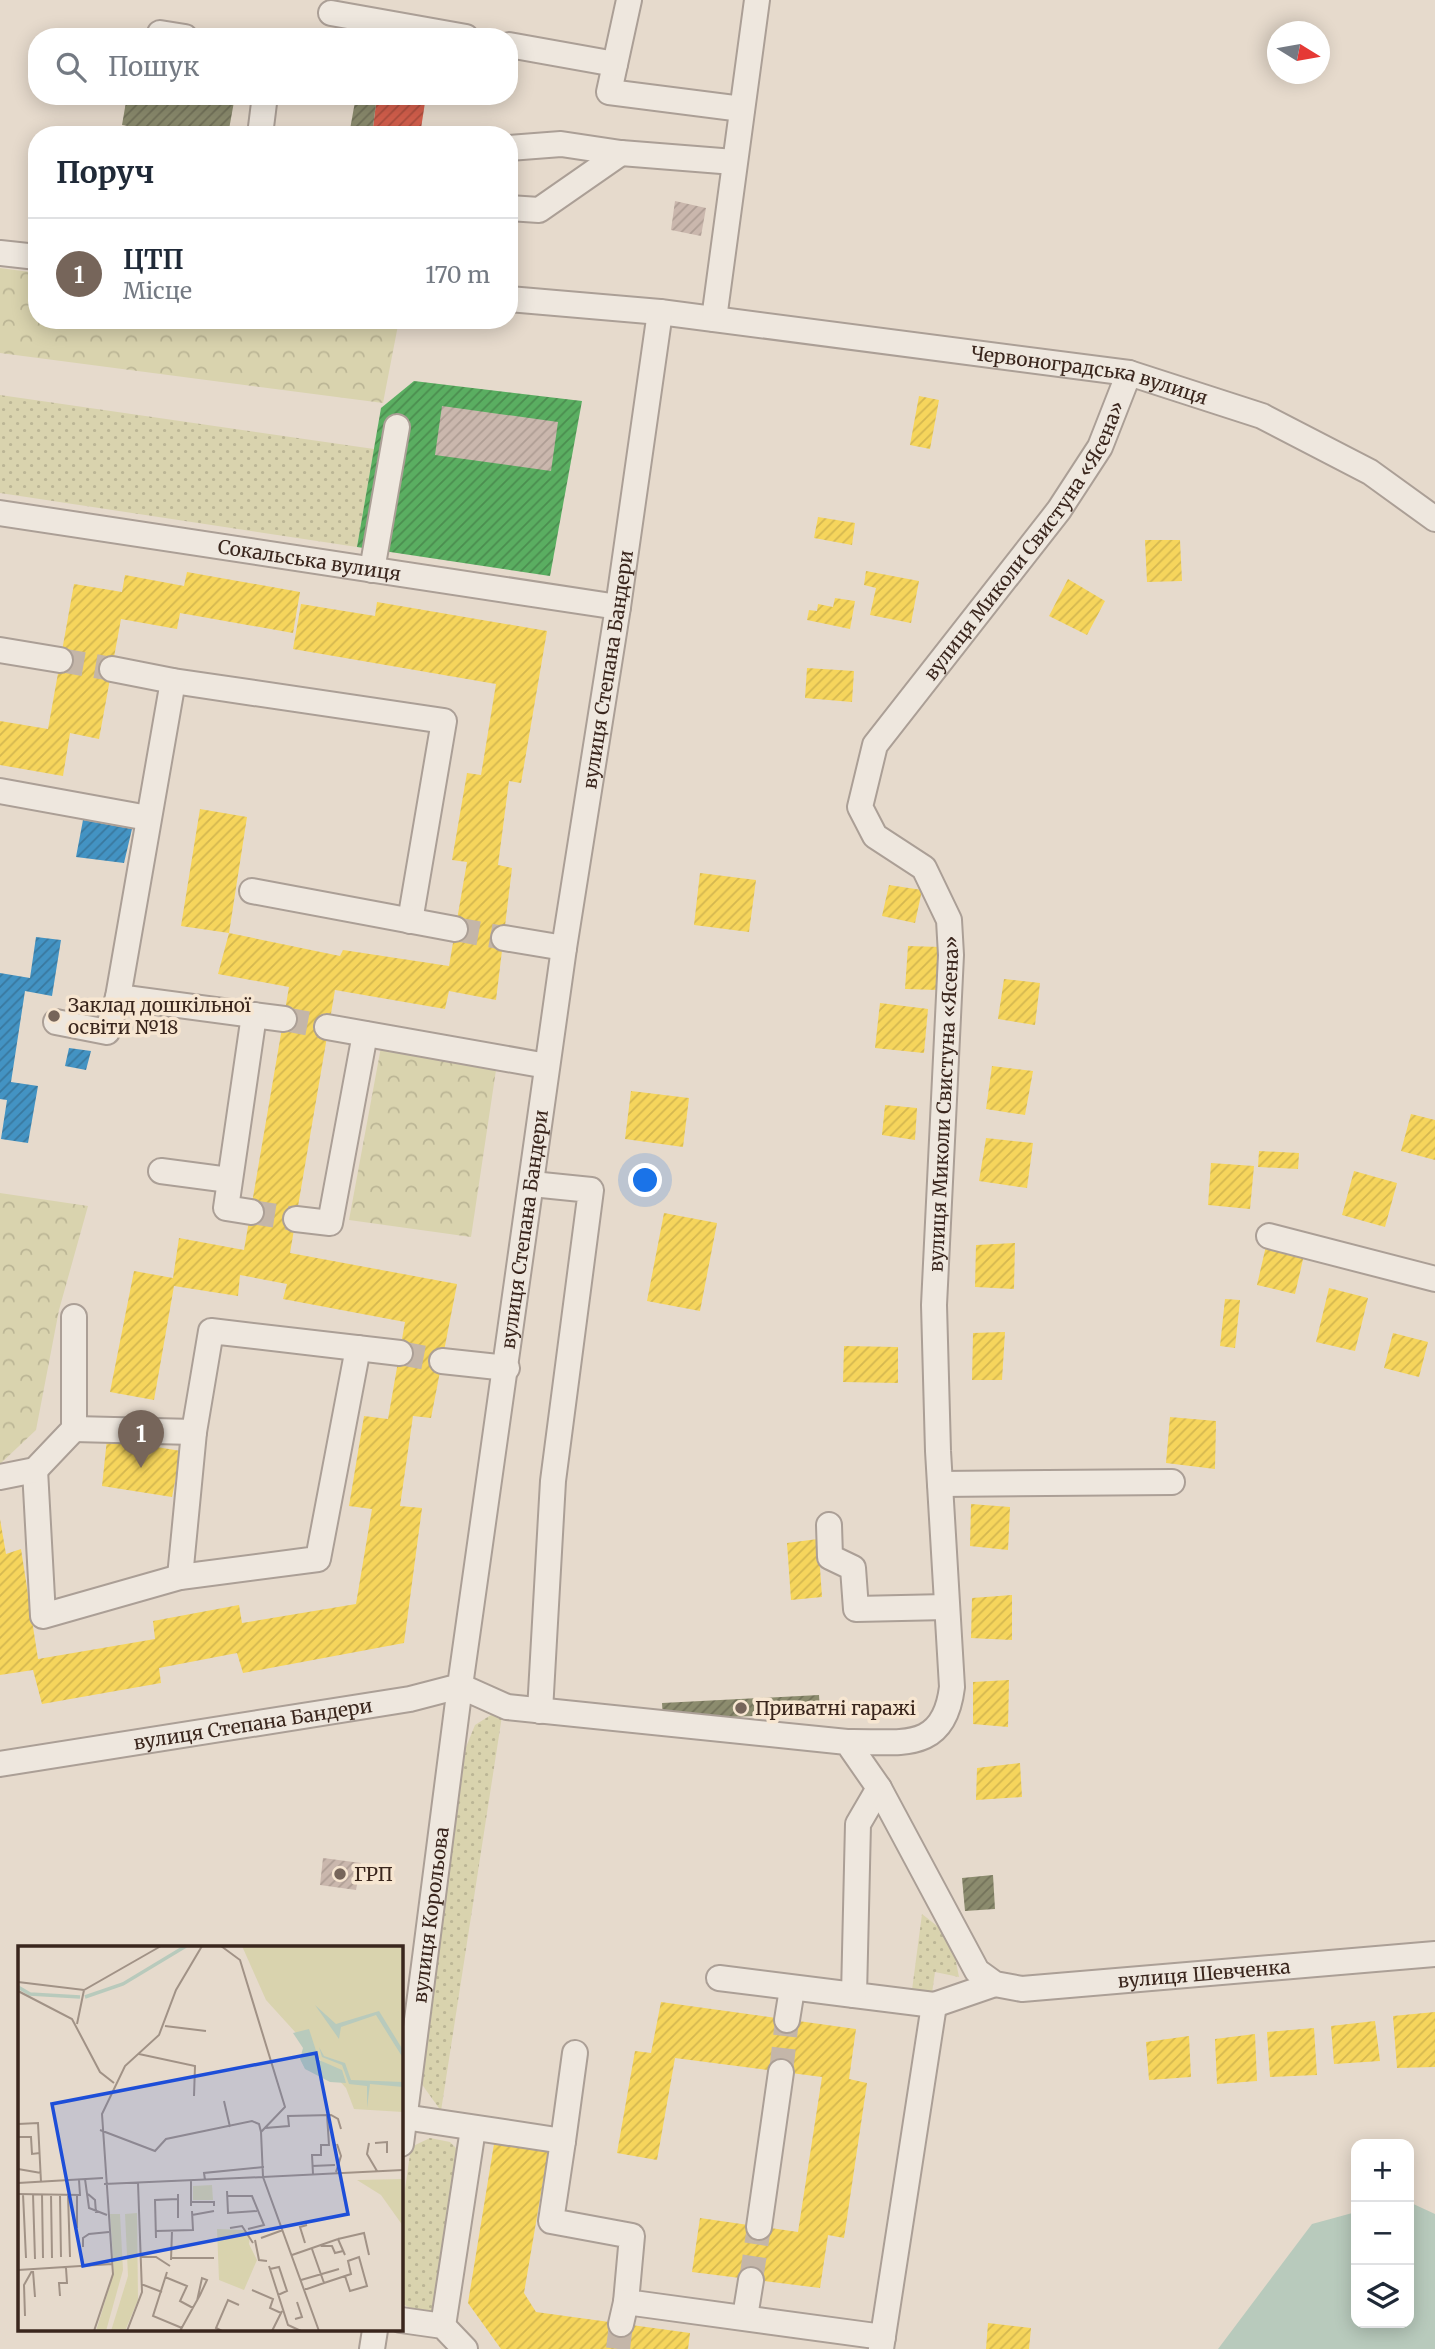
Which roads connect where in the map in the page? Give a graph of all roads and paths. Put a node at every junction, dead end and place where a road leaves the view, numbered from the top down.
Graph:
1 (629, 0) edge
2 (757, 0) edge
3 (331, 13) dead end
4 (415, 28) edge
5 (518, 46) edge
6 (615, 64) junction
7 (264, 105) edge
8 (742, 108) junction
9 (261, 126) edge
10 (518, 147) edge
11 (621, 153) junction
12 (734, 162) junction
13 (518, 209) edge
14 (0, 253) edge
15 (28, 256) edge
16 (518, 300) edge
17 (660, 312) junction
18 (714, 319) junction
19 (1129, 373) junction
20 (397, 427) dead end
21 (0, 513) edge
22 (1435, 519) edge
23 (372, 570) junction
24 (618, 607) junction
25 (0, 650) edge
26 (60, 660) tunnel mouth
27 (112, 669) tunnel mouth
28 (173, 681) junction
29 (0, 791) edge
30 (148, 818) junction
31 (251, 891) dead end
32 (410, 921) junction
33 (455, 929) tunnel mouth
34 (504, 938) tunnel mouth
35 (564, 948) junction
36 (118, 997) junction
37 (254, 1015) junction
38 (284, 1018) tunnel mouth
39 (56, 1022) dead end
40 (327, 1027) tunnel mouth
41 (365, 1034) junction
42 (547, 1066) junction
43 (161, 1171) dead end
44 (229, 1180) junction
45 (532, 1184) junction
46 (251, 1212) tunnel mouth
47 (296, 1219) tunnel mouth
48 (1269, 1236) dead end
49 (1435, 1279) edge
50 (74, 1317) dead end
51 (358, 1348) junction
52 (400, 1353) tunnel mouth
53 (442, 1361) tunnel mouth
54 (507, 1368) junction
55 (74, 1429) junction
56 (194, 1433) junction
57 (35, 1470) junction
58 (0, 1477) edge
59 (1172, 1482) dead end
60 (940, 1484) junction
61 (829, 1525) dead end
62 (180, 1577) junction
63 (947, 1607) junction
64 (460, 1686) junction
65 (540, 1711) junction
66 (847, 1742) junction
67 (0, 1764) edge
68 (879, 1788) junction
69 (1435, 1954) edge
70 (986, 1977) junction
71 (719, 1978) dead end
72 (792, 1989) junction
73 (854, 1995) junction
74 (934, 2006) junction
75 (787, 2020) tunnel mouth
76 (575, 2053) dead end
77 (781, 2072) tunnel mouth
78 (404, 2117) junction
79 (473, 2129) junction
80 (402, 2135) edge
81 (563, 2141) junction
82 (759, 2227) tunnel mouth
83 (751, 2280) tunnel mouth
84 (745, 2317) junction
85 (402, 2319) edge
86 (443, 2326) junction
87 (882, 2343) edge
88 (465, 2349) edge

1 - 6 street
2 - 8 street
3 - 4 street
5 - 6 street
6 - 8 street
7 - 9 street
8 - 12 street
10 - 11 street
11 - 12 street
11 - 13 street
12 - 18 street
14 - 15 street
16 - 17 street, Червоноградська вулиця
17 - 18 street, Червоноградська вулиця
17 - 24 street, вулиця Степана Бандери
18 - 19 street, Червоноградська вулиця
19 - 22 street, Червоноградська вулиця
19 - 60 street, вулиця Миколи Свистуна «Ясена»
20 - 23 street
21 - 23 street, Сокальська вулиця
23 - 24 street, Сокальська вулиця
24 - 35 street, вулиця Степана Бандери
25 - 26 street
27 - 28 street
28 - 30 street
28 - 32 street
29 - 30 street
30 - 36 street
31 - 32 street
32 - 33 street
34 - 35 street
35 - 42 street, вулиця Степана Бандери
36 - 37 street
36 - 39 street
37 - 38 street
37 - 44 street
40 - 41 street
41 - 42 street
41 - 47 street
42 - 45 street, вулиця Степана Бандери
43 - 44 street
44 - 46 street
45 - 54 street, вулиця Степана Бандери
45 - 65 street
48 - 49 street
50 - 55 street
51 - 52 street
51 - 56 street
51 - 62 street
53 - 54 street
54 - 64 street, вулиця Степана Бандери
55 - 56 street
55 - 57 street
56 - 62 street
57 - 58 street
57 - 62 street
59 - 60 street
60 - 63 street, вулиця Миколи Свистуна «Ясена»
61 - 63 street
63 - 66 street, вулиця Миколи Свистуна «Ясена»
64 - 65 street, вулиця Миколи Свистуна «Ясена»
64 - 67 street, вулиця Степана Бандери
64 - 78 street, вулиця Корольова
65 - 66 street, вулиця Миколи Свистуна «Ясена»
66 - 68 street
68 - 70 street
68 - 73 street
69 - 70 street, вулиця Шевченка
70 - 74 street
71 - 72 street
72 - 73 street
72 - 75 street
73 - 74 street
74 - 87 street
76 - 81 street
77 - 82 street
78 - 79 street
78 - 80 street, вулиця Корольова
79 - 81 street
79 - 86 street
81 - 84 street
83 - 84 street
84 - 87 street
85 - 86 street
86 - 88 street

